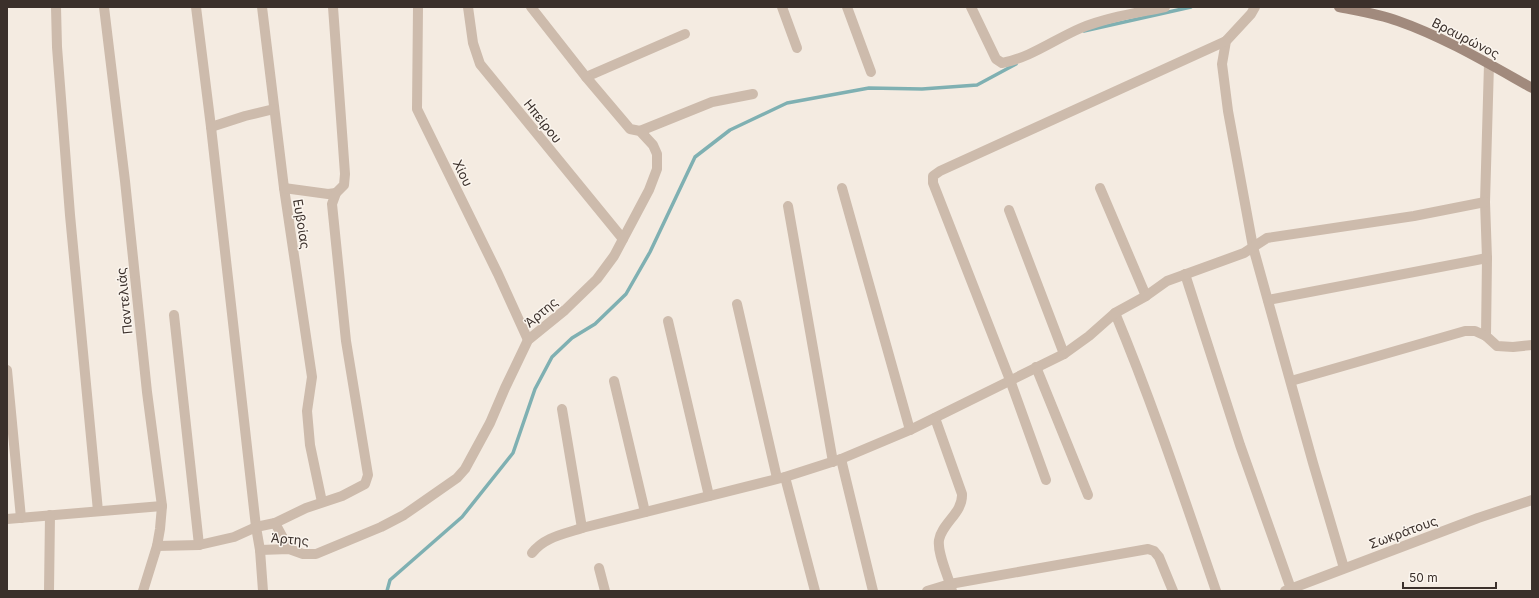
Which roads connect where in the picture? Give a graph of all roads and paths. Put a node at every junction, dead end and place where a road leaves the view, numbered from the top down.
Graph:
1 (56, 7) edge
2 (104, 7) edge
3 (196, 7) edge
4 (262, 7) edge
5 (333, 7) edge
6 (418, 7) edge
7 (468, 7) edge
8 (531, 7) edge
9 (782, 7) edge
10 (847, 7) edge
11 (971, 7) edge
12 (1165, 7) edge
13 (1255, 7) edge
14 (1339, 7) edge
15 (685, 34) dead end
16 (1226, 41) junction
17 (797, 48) dead end
18 (1489, 64) junction
19 (871, 72) dead end
20 (586, 77) junction
21 (1532, 88) edge
22 (753, 94) dead end
23 (274, 108) junction
24 (211, 127) junction
25 (640, 132) junction
26 (284, 188) junction
27 (842, 188) dead end
28 (1100, 188) dead end
29 (336, 193) junction
30 (1485, 202) junction
31 (788, 206) dead end
32 (1009, 210) dead end
33 (623, 239) junction
34 (1254, 247) junction
35 (1487, 258) junction
36 (1185, 274) junction
37 (1146, 296) junction
38 (1268, 300) junction
39 (737, 304) dead end
40 (1116, 313) junction
41 (174, 315) dead end
42 (668, 321) dead end
43 (1486, 336) junction
44 (528, 340) junction
45 (1532, 345) edge
46 (1064, 354) junction
47 (1036, 367) junction
48 (7, 370) edge
49 (1010, 380) junction
50 (614, 381) dead end
51 (1291, 381) junction
52 (562, 409) dead end
53 (935, 418) junction
54 (910, 430) junction
55 (837, 460) junction
56 (781, 477) junction
57 (1046, 480) dead end
58 (1088, 495) dead end
59 (709, 496) junction
60 (1532, 500) edge
61 (322, 502) junction
62 (162, 506) junction
63 (98, 512) junction
64 (645, 512) junction
65 (50, 515) junction
66 (21, 518) junction
67 (7, 519) edge
68 (275, 523) junction
69 (256, 527) junction
70 (582, 528) junction
71 (199, 545) junction
72 (157, 546) junction
73 (289, 549) junction
74 (260, 550) junction
75 (532, 553) dead end
76 (598, 568) dead end
77 (1344, 568) junction
78 (951, 587) edge
79 (1288, 590) edge
80 (49, 591) edge
81 (143, 591) edge
82 (263, 591) edge
83 (605, 591) edge
84 (815, 591) edge
85 (873, 591) edge
86 (927, 591) edge
87 (1173, 591) edge
88 (1216, 591) edge

1 - 63 street
2 - 62 street, Παντελιάς
3 - 24 street
4 - 23 street, Ευβοίας
5 - 29 street
6 - 44 street, Χίου
7 - 33 street, Ηπείρου
8 - 20 street, Άρτης
9 - 17 street
10 - 19 street
11 - 12 street
13 - 16 street
14 - 18 main road, Βραυρώνος
15 - 20 street
16 - 34 street
16 - 49 street
18 - 21 main road, Βραυρώνος
18 - 30 street
20 - 25 street, Άρτης
22 - 25 street
23 - 24 street
23 - 26 street, Ευβοίας
24 - 69 street
25 - 33 street, Άρτης
26 - 29 street
26 - 61 street, Ευβοίας
27 - 54 street
28 - 37 street
29 - 61 street
30 - 34 street
30 - 35 street
31 - 55 street
32 - 46 street
33 - 44 street, Άρτης
34 - 36 street
34 - 38 street
35 - 38 street
35 - 43 street
36 - 37 street
36 - 79 street
37 - 40 street
38 - 51 street
39 - 56 street
40 - 46 street
40 - 88 street
41 - 71 street
42 - 59 street
43 - 45 street
43 - 51 street
44 - 73 street, Άρτης
46 - 47 street
47 - 49 street
47 - 58 street
48 - 66 street
49 - 53 street
49 - 57 street
50 - 64 street
51 - 77 street
52 - 70 street
53 - 54 street
53 - 78 street
54 - 55 street
55 - 56 street
55 - 85 street
56 - 59 street
56 - 84 street
59 - 64 street
60 - 77 street, Σωκράτους
61 - 68 street
62 - 63 street
62 - 72 street, Παντελιάς
63 - 65 street
64 - 70 street
65 - 66 street
65 - 80 street
66 - 67 street
68 - 69 street
68 - 73 street
69 - 71 street
69 - 74 street
70 - 75 street
71 - 72 street
72 - 81 street, Παντελιάς
73 - 74 street, Άρτης
74 - 82 street
76 - 83 street
77 - 79 street, Σωκράτους
78 - 86 street
78 - 87 street

